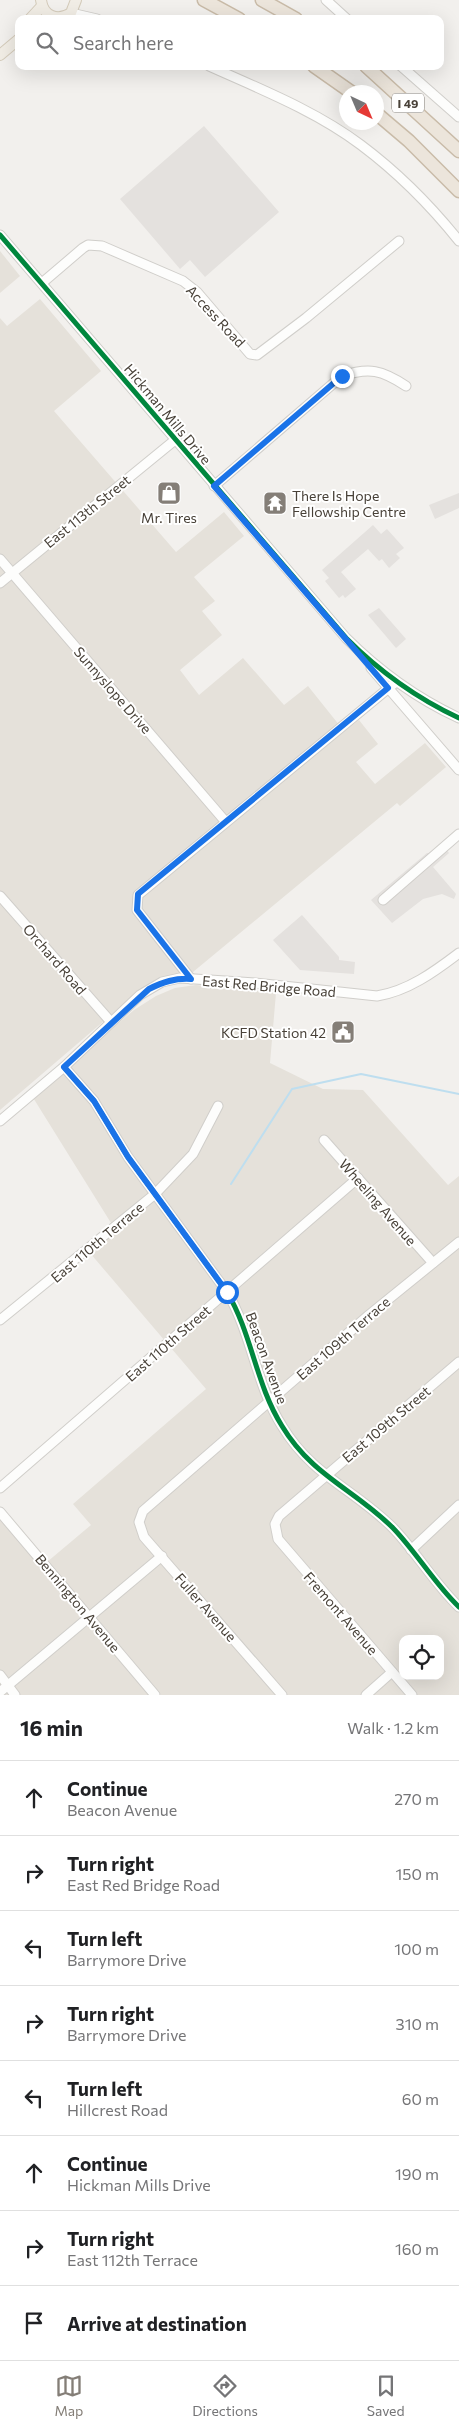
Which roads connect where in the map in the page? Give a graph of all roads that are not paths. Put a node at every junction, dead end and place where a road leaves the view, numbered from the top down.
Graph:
1 (76, 0) edge
2 (204, 0) edge
3 (262, 0) edge
4 (326, 0) edge
5 (42, 3) edge
6 (71, 14) joint
7 (33, 15) edge
8 (50, 15) edge
9 (76, 15) edge
10 (232, 15) edge
11 (289, 15) edge
12 (343, 15) edge
13 (15, 33) edge
14 (15, 42) edge
15 (0, 46) edge
16 (0, 55) edge
17 (217, 70) edge
18 (320, 70) edge
19 (371, 70) edge
20 (406, 70) edge
21 (341, 85) edge
22 (459, 117) edge
23 (384, 121) edge
24 (454, 144) edge
25 (459, 151) edge
26 (459, 191) edge
27 (0, 235) edge
28 (400, 241) dead end
29 (459, 241) edge
30 (42, 283) junction
31 (406, 386) dead end
32 (175, 440) junction
33 (214, 486) junction
34 (0, 559) edge
35 (12, 573) junction
36 (0, 583) edge
37 (346, 638) junction
38 (396, 682) junction
39 (388, 688) junction
40 (459, 718) edge
41 (459, 770) edge
42 (226, 822) junction
43 (459, 834) edge
44 (0, 896) edge
45 (384, 900) dead end
46 (459, 953) edge
47 (191, 979) junction
48 (111, 1022) junction
49 (64, 1067) junction
50 (218, 1106) dead end
51 (0, 1121) edge
52 (324, 1140) dead end
53 (358, 1178) junction
54 (155, 1194) junction
55 (459, 1242) edge
56 (433, 1263) junction
57 (227, 1292) junction
58 (0, 1320) edge
59 (459, 1362) edge
60 (269, 1402) junction
61 (325, 1476) junction
62 (0, 1488) edge
63 (459, 1505) edge
64 (0, 1512) edge
65 (141, 1516) joint
66 (276, 1529) joint
67 (411, 1550) junction
68 (162, 1556) junction
69 (459, 1607) edge
70 (90, 1618) junction
71 (392, 1672) junction
72 (0, 1675) edge
73 (8, 1686) junction
74 (0, 1692) edge
75 (15, 1695) edge
76 (155, 1695) edge
77 (282, 1695) edge
78 (366, 1695) edge
79 (412, 1695) edge

1 - 6 main road
2 - 10 highway
3 - 11 highway
4 - 12 street
5 - 7 main road
5 - 8 main road
6 - 9 street
13 - 15 main road
14 - 16 main road
17 - 29 street
18 - 21 highway
19 - 24 highway, I 49
20 - 22 street
23 - 26 highway, I 49
24 - 25 highway, I 49
27 - 30 street, Hickman Mills Drive
28 - 30 street, Access Road
30 - 32 street, Hickman Mills Drive
31 - 33 street
32 - 33 street, Hickman Mills Drive
32 - 35 street, East 113th Street
33 - 37 street, Hickman Mills Drive
34 - 35 street, Sunnyslope Drive
35 - 36 street, East 113th Street
35 - 42 street, Sunnyslope Drive
37 - 38 street, Hickman Mills Drive
37 - 39 street
38 - 39 street
38 - 40 street, Hickman Mills Drive
39 - 41 street
39 - 42 street
42 - 47 street
43 - 45 street
44 - 48 street, Orchard Road
46 - 47 street, East Red Bridge Road
47 - 48 street, East Red Bridge Road
48 - 49 street, East Red Bridge Road
49 - 51 street, East Red Bridge Road
49 - 54 street, Beacon Avenue
50 - 54 street, East 110th Terrace
52 - 53 street, Wheeling Avenue
53 - 56 street, Wheeling Avenue
53 - 57 street, East 110th Street
54 - 57 street, Beacon Avenue
54 - 58 street, East 110th Terrace
55 - 56 street, East 109th Terrace
56 - 60 street, East 109th Terrace
57 - 60 street, Beacon Avenue
57 - 62 street, East 110th Street
59 - 61 street, East 109th Street
60 - 61 street, Beacon Avenue
60 - 65 street, East 109th Terrace
61 - 66 street, East 109th Street
61 - 67 street, Beacon Avenue
63 - 67 street
64 - 70 street, Bennington Avenue
65 - 68 street, Fuller Avenue
66 - 71 street, Fremont Avenue
67 - 69 street, Beacon Avenue
68 - 70 street
68 - 77 street, Fuller Avenue
70 - 73 street
70 - 76 street, Bennington Avenue
71 - 78 street
71 - 79 street, Fremont Avenue
72 - 73 street
73 - 74 street
73 - 75 street

